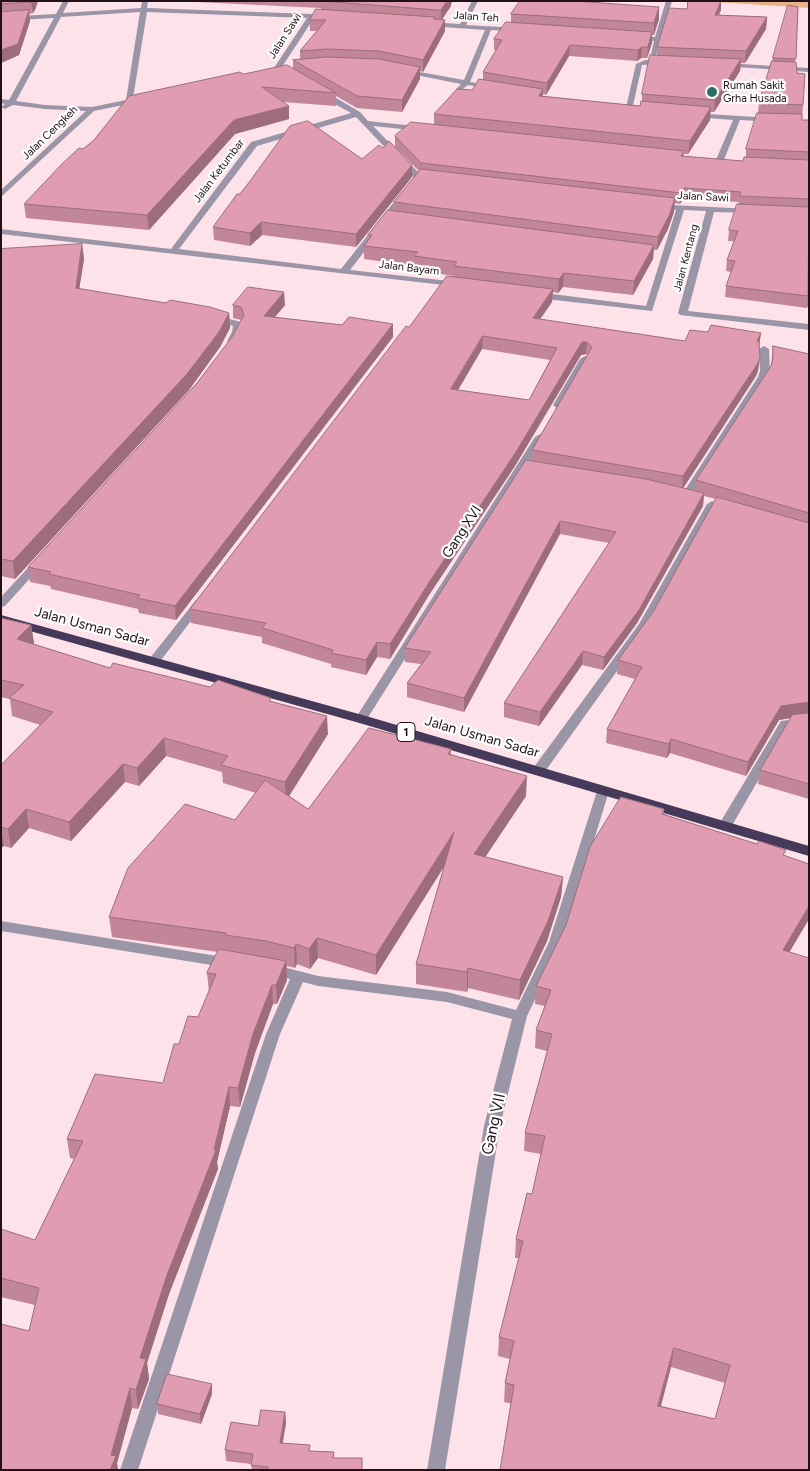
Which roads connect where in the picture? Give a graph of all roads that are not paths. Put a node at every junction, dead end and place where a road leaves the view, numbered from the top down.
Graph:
1 (66, 1) edge
2 (145, 1) edge
3 (475, 1) edge
4 (669, 1) edge
5 (144, 10) junction
6 (60, 16) junction
7 (312, 16) junction
8 (340, 18) edge
9 (1, 19) edge
10 (415, 23) edge
11 (462, 26) junction
12 (489, 28) junction
13 (529, 30) edge
14 (628, 37) edge
15 (658, 39) junction
16 (651, 62) junction
17 (670, 62) edge
18 (720, 65) edge
19 (298, 67) edge
20 (278, 68) junction
21 (269, 70) edge
22 (398, 70) edge
23 (809, 70) edge
24 (294, 78) edge
25 (466, 83) junction
26 (499, 90) edge
27 (318, 91) edge
28 (454, 96) edge
29 (147, 97) edge
30 (1, 101) edge
31 (129, 101) junction
32 (11, 103) junction
33 (92, 109) junction
34 (618, 109) edge
35 (1, 110) edge
36 (628, 110) junction
37 (637, 111) edge
38 (357, 114) junction
39 (682, 114) edge
40 (737, 119) junction
41 (782, 120) edge
42 (366, 123) junction
43 (432, 127) edge
44 (709, 161) edge
45 (418, 177) junction
46 (428, 178) edge
47 (1, 195) edge
48 (661, 206) edge
49 (681, 208) junction
50 (711, 210) junction
51 (760, 212) edge
52 (385, 219) junction
53 (395, 220) edge
54 (1, 231) edge
55 (174, 250) junction
56 (656, 255) dead end
57 (666, 256) junction
58 (344, 271) junction
59 (472, 287) edge
60 (531, 294) edge
61 (202, 315) edge
62 (809, 327) edge
63 (226, 349) edge
64 (764, 349) dead end
65 (585, 359) edge
66 (47, 553) edge
67 (207, 592) edge
68 (1, 604) edge
69 (1, 619) edge
70 (154, 661) junction
71 (361, 719) junction
72 (809, 721) edge
73 (539, 770) junction
74 (603, 791) junction
75 (725, 826) junction
76 (809, 850) edge
77 (1, 926) edge
78 (299, 975) junction
79 (520, 1016) junction
80 (128, 1470) edge
81 (436, 1470) edge

1 - 6 street
2 - 5 street
3 - 11 street
4 - 15 street
5 - 6 street
5 - 7 street
5 - 31 street
6 - 9 street
6 - 32 street
7 - 8 street
7 - 20 street, Jalan Sawi
10 - 11 street, Jalan Teh
11 - 12 street, Jalan Teh
12 - 13 street, Jalan Teh
12 - 25 street
14 - 15 street
15 - 16 street
16 - 17 street
16 - 36 street
18 - 23 street
19 - 20 street
20 - 21 street
20 - 24 street
22 - 25 street
25 - 26 street
25 - 28 street
27 - 38 street
29 - 31 street
30 - 32 street
31 - 33 street
32 - 33 street
32 - 35 street
33 - 47 street, Jalan Cengkeh
34 - 36 street
36 - 37 street
38 - 42 street
38 - 55 street, Jalan Ketumbar
39 - 40 street
40 - 41 street
40 - 44 street
42 - 43 street
42 - 45 street
45 - 46 street
45 - 52 street
48 - 49 street, Jalan Sawi
49 - 50 street, Jalan Sawi
49 - 57 street
50 - 51 street, Jalan Sawi
50 - 62 street, Jalan Kentang
52 - 53 street
52 - 58 street
54 - 55 street, Jalan Bayam
55 - 58 street, Jalan Bayam
56 - 57 street
57 - 60 street
58 - 59 street, Jalan Bayam
61 - 63 street
64 - 73 street
65 - 71 street, Gang XVI
66 - 68 street
67 - 70 street
69 - 70 highway, Jalan Usman Sadar / 1
70 - 71 highway, Jalan Usman Sadar / 1
71 - 73 highway, Jalan Usman Sadar / 1
72 - 75 street
73 - 74 highway, Jalan Usman Sadar / 1
74 - 75 highway, Jalan Usman Sadar / 1
74 - 79 street, Gang VII
75 - 76 highway, Jalan Usman Sadar / 1
77 - 78 street
78 - 79 street
78 - 80 street
79 - 81 street, Gang VII

